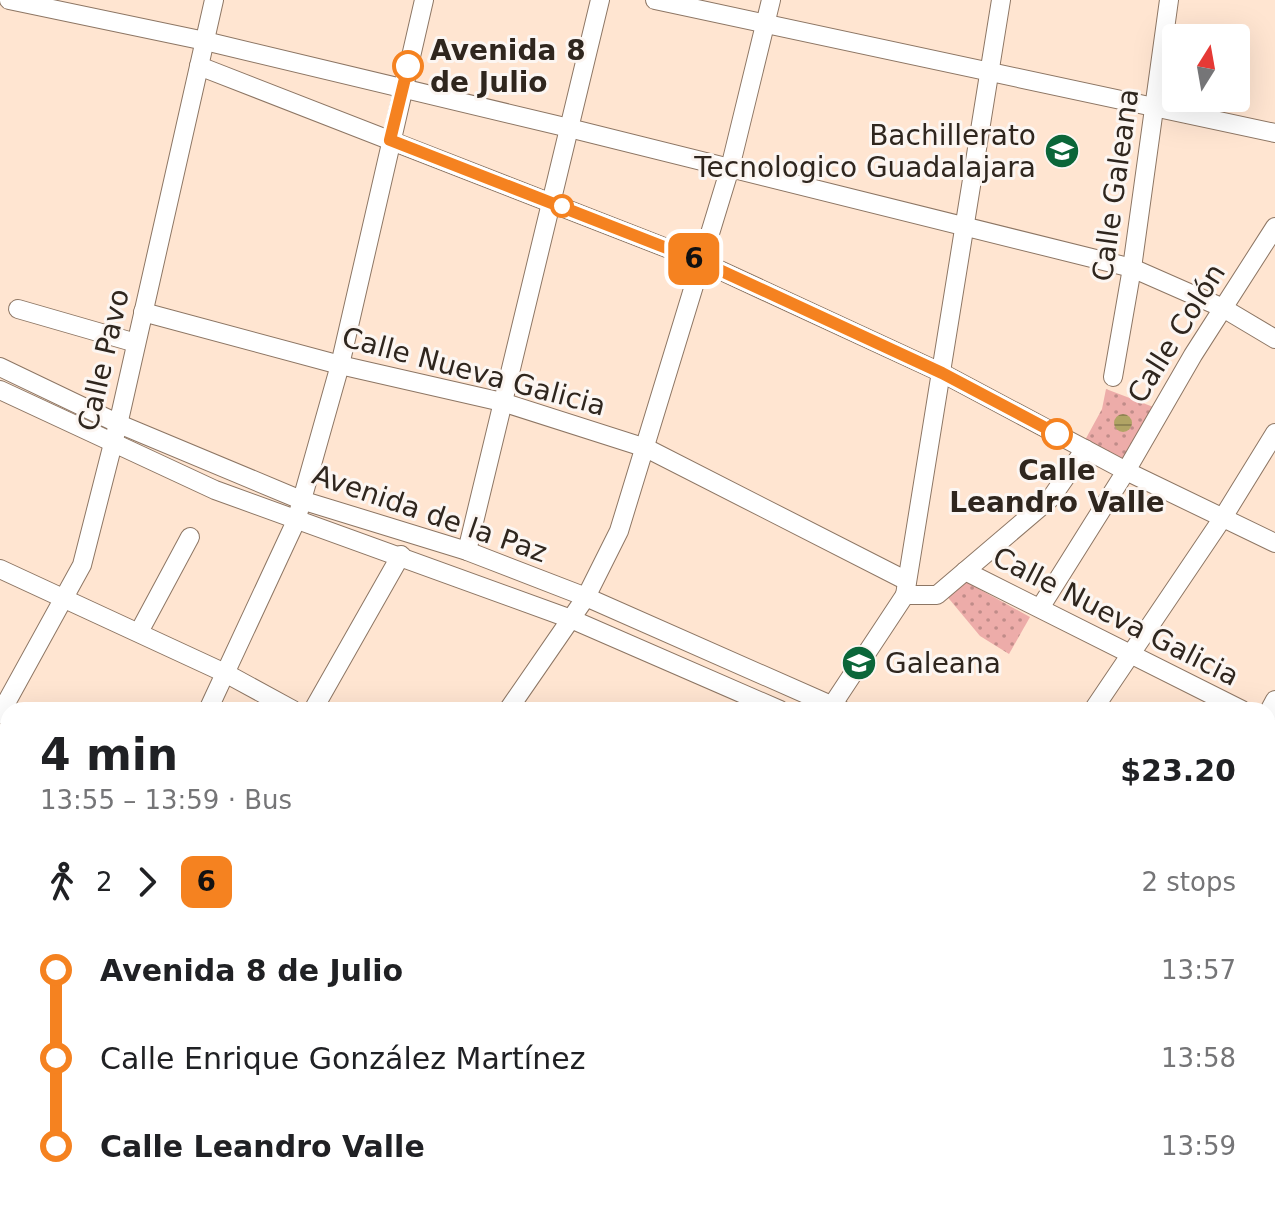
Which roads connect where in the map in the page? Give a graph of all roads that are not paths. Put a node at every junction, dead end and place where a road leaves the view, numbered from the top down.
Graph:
1 (9, 0) edge
2 (214, 0) edge
3 (424, 0) edge
4 (600, 0) edge
5 (655, 0) edge
6 (771, 0) edge
7 (1001, 0) edge
8 (1169, 0) edge
9 (765, 26) junction
10 (205, 41) junction
11 (199, 66) junction
12 (989, 72) junction
13 (402, 89) junction
14 (1154, 108) junction
15 (569, 128) junction
16 (1275, 133) edge
17 (390, 140) junction
18 (730, 168) junction
19 (551, 201) junction
20 (964, 227) junction
21 (1272, 238) edge
22 (700, 261) junction
23 (1132, 268) junction
24 (1223, 308) junction
25 (18, 309) dead end
26 (143, 312) junction
27 (1275, 339) edge
28 (136, 343) junction
29 (340, 365) junction
30 (0, 367) edge
31 (942, 373) junction
32 (1113, 377) dead end
33 (0, 390) edge
34 (502, 402) junction
35 (119, 424) junction
36 (1275, 433) edge
37 (113, 445) junction
38 (646, 448) junction
39 (1085, 449) junction
40 (1126, 471) junction
41 (301, 500) junction
42 (1222, 519) junction
43 (296, 521) junction
44 (190, 537) dead end
45 (1275, 543) edge
46 (467, 551) junction
47 (401, 555) junction
48 (0, 569) edge
49 (965, 571) junction
50 (906, 588) junction
51 (586, 597) junction
52 (67, 598) junction
53 (1040, 608) junction
54 (571, 619) junction
55 (139, 632) junction
56 (1130, 653) junction
57 (227, 674) junction
58 (7, 702) edge
59 (212, 702) edge
60 (278, 702) edge
61 (318, 702) edge
62 (514, 702) edge
63 (762, 702) edge
64 (819, 702) edge
65 (839, 702) edge
66 (1098, 702) edge
67 (1226, 702) edge

1 - 10 street
2 - 10 street, Calle Pavo
3 - 13 street
4 - 15 street
5 - 9 street
6 - 9 street
7 - 12 street
8 - 14 street, Calle Galeana
9 - 12 street
9 - 18 street
10 - 11 street, Calle Pavo
10 - 13 street
11 - 17 street
11 - 26 street, Calle Pavo
12 - 14 street
12 - 20 street
13 - 15 street
13 - 17 street
14 - 16 street
14 - 23 street, Calle Galeana
15 - 18 street
15 - 19 street
17 - 19 street
17 - 29 street
18 - 20 street
18 - 22 street
19 - 22 street
19 - 34 street
20 - 23 street
20 - 31 street
21 - 24 street, Calle Colón
22 - 31 street
22 - 38 street
23 - 24 street
23 - 32 street, Calle Galeana
24 - 27 street
24 - 40 street, Calle Colón
25 - 28 street
26 - 28 street, Calle Pavo
26 - 29 street, Calle Nueva Galicia
28 - 35 street, Calle Pavo
29 - 34 street, Calle Nueva Galicia
29 - 41 street
30 - 35 street, Avenida de la Paz
31 - 39 street
31 - 50 street
33 - 37 street, Avenida de la Paz
34 - 38 street, Calle Nueva Galicia
34 - 46 street
35 - 37 street, Calle Pavo
35 - 41 street, Avenida de la Paz
36 - 42 street
37 - 43 street, Avenida de la Paz
37 - 52 street, Calle Pavo
38 - 50 street, Calle Nueva Galicia
38 - 51 street
39 - 40 street
39 - 49 street
40 - 42 street
40 - 53 street, Calle Colón
41 - 43 street
41 - 46 street, Avenida de la Paz
42 - 45 street
42 - 56 street
43 - 47 street, Avenida de la Paz
43 - 57 street
44 - 55 street
46 - 51 street, Avenida de la Paz
47 - 54 street, Avenida de la Paz
47 - 61 street
48 - 52 street
49 - 50 street
49 - 53 street, Calle Nueva Galicia
50 - 65 street
51 - 54 street
51 - 64 street, Avenida de la Paz
52 - 55 street
52 - 58 street, Calle Pavo
53 - 56 street, Calle Nueva Galicia
54 - 62 street
54 - 63 street, Avenida de la Paz
55 - 57 street
56 - 66 street
56 - 67 street, Calle Nueva Galicia
57 - 59 street
57 - 60 street

